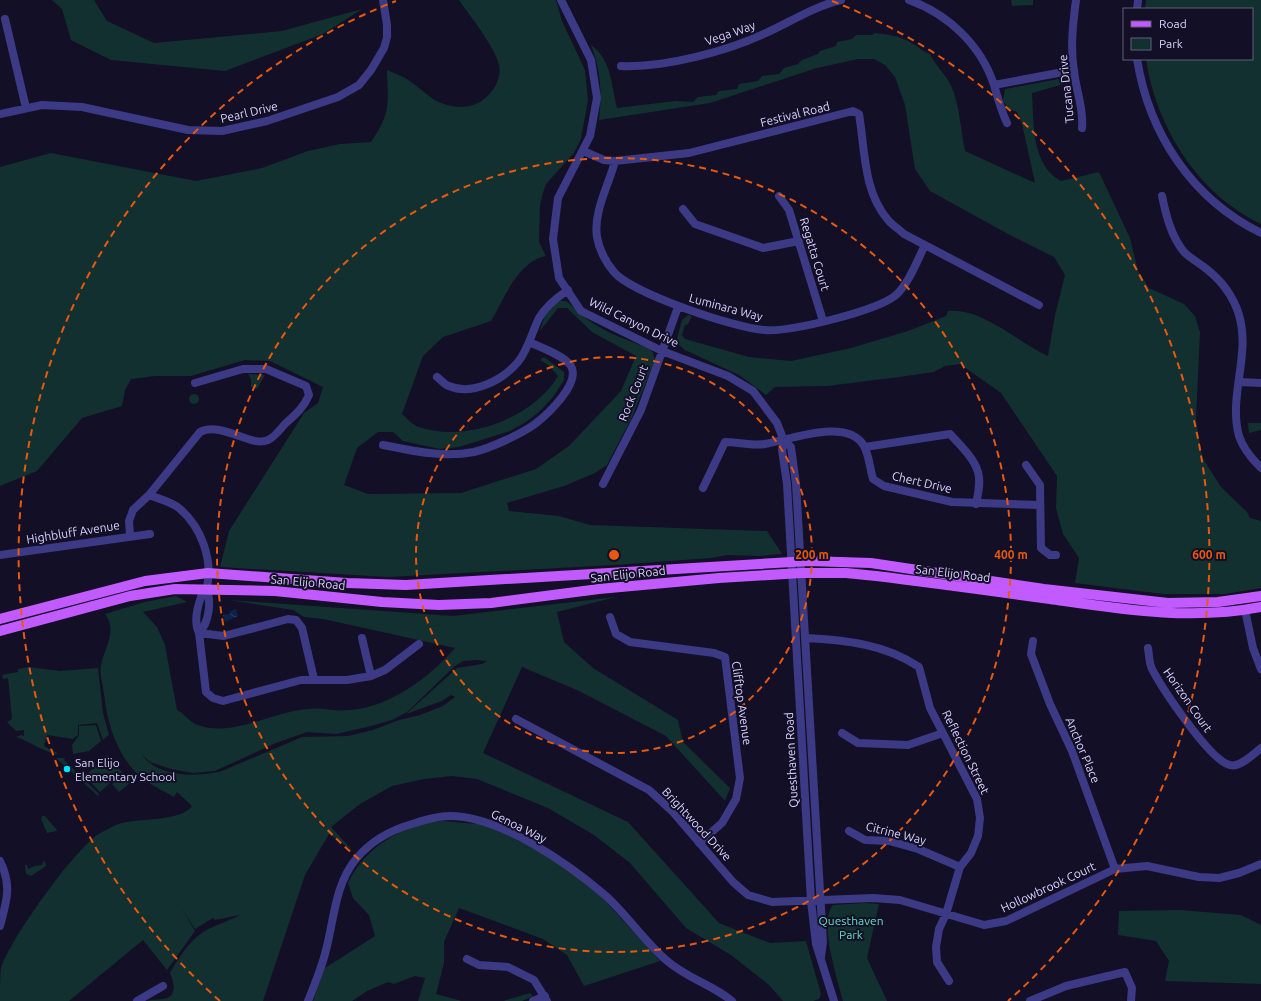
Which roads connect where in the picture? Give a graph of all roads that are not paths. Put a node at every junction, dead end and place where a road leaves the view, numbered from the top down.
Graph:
1 (383, 0) edge
2 (560, 0) edge
3 (841, 0) edge
4 (911, 0) edge
5 (1076, 0) edge
6 (825, 2) edge
7 (5, 19) dead end
8 (1137, 60) edge
9 (621, 66) dead end
10 (1074, 70) junction
11 (994, 85) junction
12 (26, 108) junction
13 (0, 114) edge
14 (1007, 123) dead end
15 (1082, 128) dead end
16 (583, 151) junction
17 (615, 161) junction
18 (779, 196) dead end
19 (1162, 196) dead end
20 (683, 209) dead end
21 (1261, 233) edge
22 (799, 241) junction
23 (925, 245) junction
24 (568, 290) junction
25 (1039, 305) dead end
26 (678, 307) junction
27 (823, 321) junction
28 (529, 342) junction
29 (662, 351) junction
30 (437, 377) dead end
31 (1239, 382) junction
32 (195, 383) dead end
33 (1261, 383) edge
34 (784, 441) junction
35 (383, 445) dead end
36 (865, 447) junction
37 (1026, 465) dead end
38 (1261, 468) edge
39 (603, 484) dead end
40 (703, 488) dead end
41 (150, 495) junction
42 (976, 504) junction
43 (1040, 505) junction
44 (150, 534) dead end
45 (130, 535) junction
46 (0, 555) edge
47 (1056, 555) dead end
48 (796, 561) junction
49 (208, 573) junction
50 (796, 573) junction
51 (206, 588) junction
52 (1261, 596) edge
53 (1261, 606) edge
54 (1245, 610) junction
55 (198, 613) junction
56 (207, 614) junction
57 (610, 617) dead end
58 (0, 619) edge
59 (0, 631) edge
60 (199, 633) junction
61 (362, 638) dead end
62 (805, 638) junction
63 (1033, 641) dead end
64 (419, 644) dead end
65 (1148, 648) dead end
66 (1261, 669) edge
67 (372, 676) junction
68 (314, 679) junction
69 (516, 719) dead end
70 (842, 733) dead end
71 (943, 733) junction
72 (1261, 748) edge
73 (849, 831) dead end
74 (699, 843) junction
75 (0, 860) edge
76 (960, 867) junction
77 (1260, 867) edge
78 (1115, 869) junction
79 (811, 901) junction
80 (820, 901) junction
81 (946, 914) junction
82 (0, 926) edge
83 (821, 957) junction
84 (467, 959) dead end
85 (949, 980) dead end
86 (163, 986) dead end
87 (546, 998) edge
88 (137, 1001) edge
89 (308, 1001) edge
90 (533, 1001) edge
91 (732, 1001) edge
92 (834, 1001) edge
93 (1030, 1001) edge
94 (1131, 1001) edge

1 - 12 street, Pearl Drive
2 - 16 street, Wild Canyon Drive
3 - 6 street, Vega Way
4 - 11 street
5 - 10 street, Tucana Drive
6 - 9 street, Vega Way
7 - 12 street
8 - 21 street
10 - 11 street
10 - 15 street, Tucana Drive
11 - 14 street
12 - 13 street, Pearl Drive
16 - 17 street, Festival Road
16 - 24 street, Wild Canyon Drive
17 - 23 street, Festival Road
17 - 26 street, Luminara Way
18 - 22 street, Regatta Court
19 - 31 street
20 - 22 street
22 - 27 street, Regatta Court
23 - 25 street
23 - 27 street, Luminara Way
24 - 28 street
24 - 29 street, Wild Canyon Drive
26 - 27 street, Luminara Way
26 - 29 street, Rock Court
28 - 30 street
28 - 35 street
29 - 34 street, Wild Canyon Drive
29 - 39 street, Rock Court
31 - 33 street
31 - 38 street
32 - 41 street
34 - 36 street
34 - 40 street
34 - 48 street, Wild Canyon Drive
36 - 42 street, Chert Drive
36 - 42 street
37 - 43 street
41 - 45 street
41 - 49 street
42 - 43 street, Chert Drive
43 - 47 street
44 - 45 street, Highbluff Avenue
45 - 46 street, Highbluff Avenue
48 - 49 main road, San Elijo Road
48 - 50 street, Questhaven Road
48 - 52 main road, San Elijo Road
49 - 51 street
49 - 58 main road, San Elijo Road
50 - 51 main road, San Elijo Road
50 - 54 main road, San Elijo Road
50 - 62 street, Questhaven Road
50 - 79 street, Questhaven Road
51 - 55 street
51 - 56 street
51 - 59 main road, San Elijo Road
53 - 54 main road, San Elijo Road
54 - 66 street
55 - 56 street
55 - 60 street
56 - 60 street
57 - 74 street, Clifftop Avenue
60 - 68 street
60 - 68 street
61 - 67 street
62 - 71 street, Reflection Street
62 - 80 street, Questhaven Road
63 - 78 street, Anchor Place
64 - 67 street
65 - 72 street, Horizon Court
67 - 68 street
69 - 74 street, Brightwood Drive
70 - 71 street
71 - 76 street, Reflection Street
73 - 76 street, Citrine Way
74 - 79 street, Brightwood Drive
75 - 82 street
76 - 81 street, Reflection Street
77 - 78 street, Hollowbrook Court
78 - 81 street, Hollowbrook Court
79 - 80 street, Brightwood Drive
79 - 83 street, Questhaven Road
80 - 81 street, Hollowbrook Court
80 - 83 street, Questhaven Road
81 - 85 street, Reflection Street
83 - 92 street, Questhaven Road
84 - 87 street
86 - 88 street
87 - 90 street
89 - 91 street, Genoa Way
93 - 94 street

